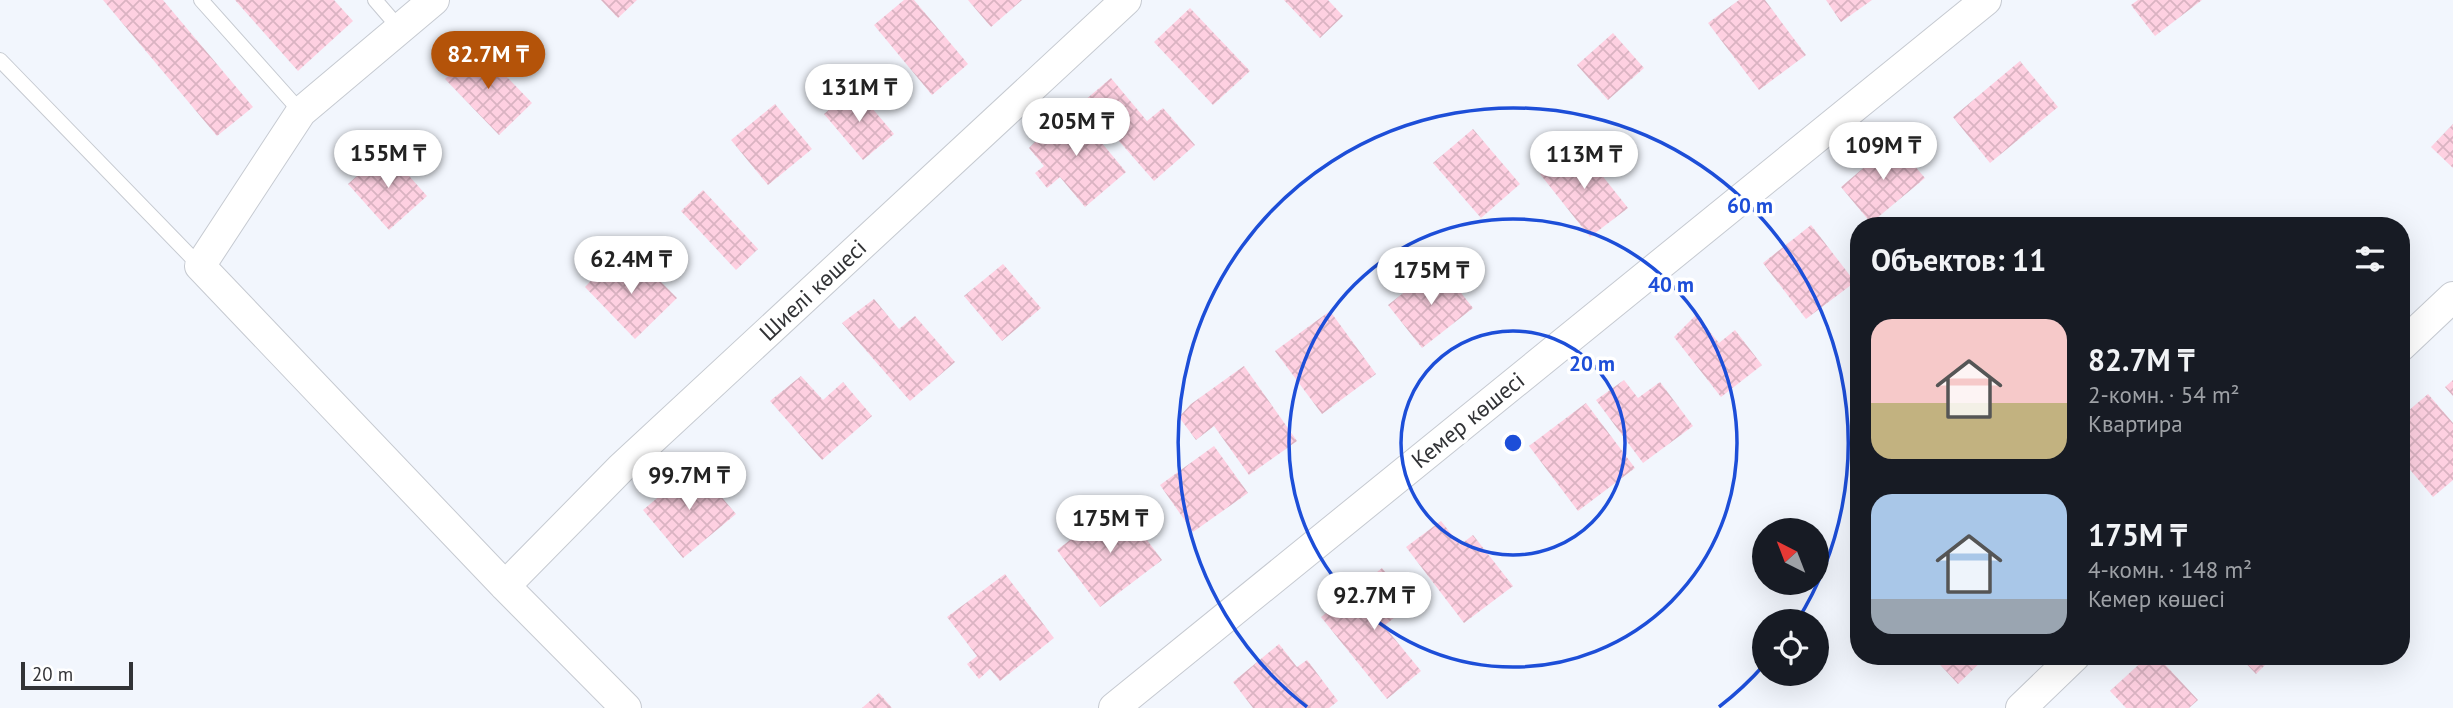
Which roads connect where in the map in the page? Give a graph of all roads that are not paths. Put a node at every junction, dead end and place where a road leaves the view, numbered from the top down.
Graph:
1 (201, 0) edge
2 (375, 0) edge
3 (434, 0) edge
4 (1126, 0) edge
5 (1986, 0) edge
6 (400, 29) junction
7 (0, 60) edge
8 (301, 111) junction
9 (200, 266) junction
10 (2453, 297) edge
11 (2410, 338) edge
12 (505, 586) junction
13 (2066, 665) edge
14 (626, 708) edge
15 (1114, 708) edge
16 (2021, 708) edge

1 - 8 lane
2 - 6 lane
3 - 6 street
4 - 12 street, Шиелі көшесі
5 - 15 street, Кемер көшесі
6 - 8 street
7 - 9 lane
8 - 9 street
9 - 12 street
10 - 11 street
12 - 14 street
13 - 16 street

